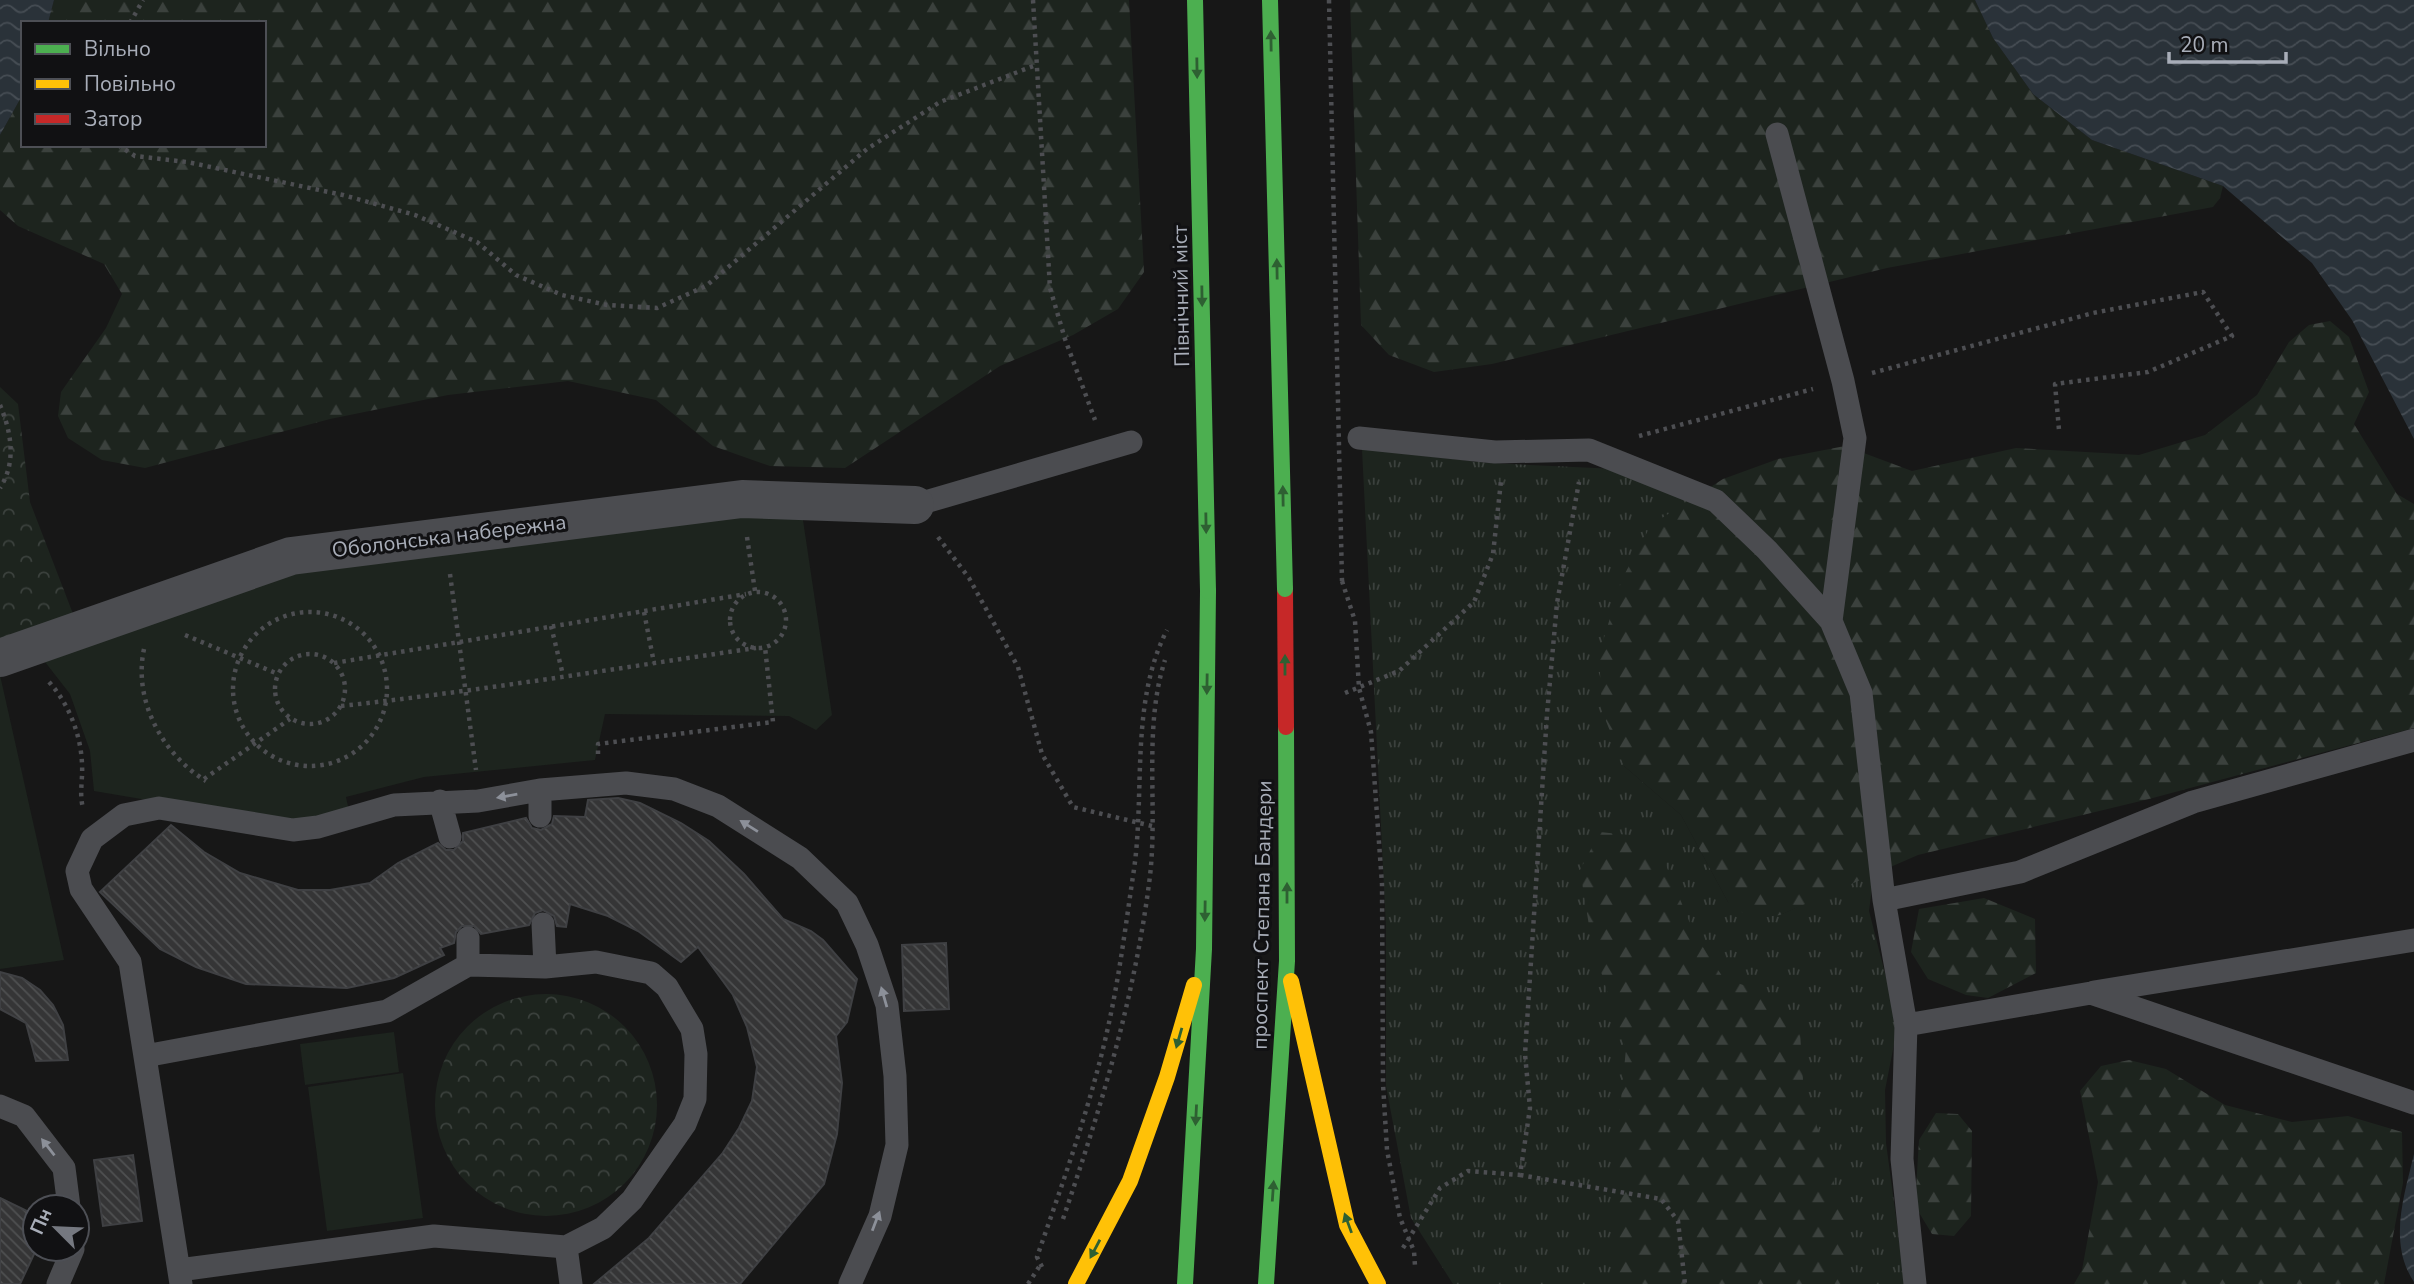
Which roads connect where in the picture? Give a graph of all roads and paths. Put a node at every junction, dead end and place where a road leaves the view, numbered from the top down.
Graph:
1 (143, 0) edge
2 (1033, 0) edge
3 (1195, 0) edge
4 (1270, 0) edge
5 (1329, 0) edge
6 (131, 21) edge
7 (1036, 65) junction
8 (1777, 134) dead end
9 (121, 147) edge
10 (1843, 381) junction
11 (0, 405) edge
12 (2059, 430) dead end
13 (1359, 438) dead end
14 (1130, 442) dead end
15 (1102, 448) junction
16 (1588, 450) junction
17 (1495, 452) junction
18 (0, 488) edge
19 (742, 499) junction
20 (915, 505) junction
21 (446, 536) junction
22 (755, 592) junction
23 (746, 594) junction
24 (644, 612) junction
25 (147, 616) junction
26 (1831, 621) junction
27 (1171, 624) dead end
28 (551, 626) junction
29 (457, 641) junction
30 (765, 647) junction
31 (756, 648) junction
32 (1168, 653) dead end
33 (7, 656) edge
34 (382, 657) junction
35 (239, 658) junction
36 (334, 663) junction
37 (654, 663) junction
38 (278, 674) junction
39 (563, 674) junction
40 (1359, 688) junction
41 (465, 692) junction
42 (1345, 693) dead end
43 (388, 701) junction
44 (341, 706) junction
45 (290, 719) junction
46 (2414, 740) edge
47 (256, 742) junction
48 (599, 764) dead end
49 (465, 776) dead end
50 (203, 780) junction
51 (213, 785) dead end
52 (540, 790) junction
53 (80, 796) dead end
54 (440, 802) junction
55 (540, 816) dead end
56 (1137, 822) junction
57 (1152, 826) junction
58 (450, 837) dead end
59 (1884, 900) junction
60 (542, 924) dead end
61 (468, 938) dead end
62 (2414, 940) edge
63 (1204, 949) junction
64 (1287, 961) junction
65 (468, 965) junction
66 (545, 967) junction
67 (2091, 993) junction
68 (1906, 1024) junction
69 (145, 1056) junction
70 (2414, 1103) edge
71 (0, 1106) edge
72 (1520, 1175) junction
73 (67, 1193) edge
74 (1059, 1229) dead end
75 (1409, 1239) junction
76 (566, 1247) junction
77 (1400, 1254) dead end
78 (67, 1263) edge
79 (1047, 1274) dead end
80 (1413, 1276) dead end
81 (180, 1277) edge
82 (58, 1284) edge
83 (571, 1284) edge
84 (850, 1284) edge
85 (1076, 1284) edge
86 (1185, 1284) edge
87 (1266, 1284) edge
88 (1378, 1284) edge
89 (1685, 1284) edge
90 (1915, 1284) edge

1 - 6 path
2 - 7 path
3 -> 63 main road, Північний міст, bridge
64 -> 4 main road, проспект Степана Бандери, bridge
5 - 40 path, bridge
7 - 9 path
7 - 15 path
8 - 10 lane
10 - 12 path
10 - 16 path
10 - 26 lane
11 - 18 path
13 - 17 lane
14 - 15 lane
15 - 20 lane
16 - 17 lane
16 - 26 lane
16 - 72 path
17 - 40 path
19 - 20 street, Оболонська набережна
19 - 21 street, Оболонська набережна
19 - 22 path
20 - 56 path
21 - 25 street, Оболонська набережна
21 - 29 path
22 - 23 path
22 - 30 path
23 - 24 path
23 - 31 path
24 - 28 path
24 - 37 path
25 - 33 street, Оболонська набережна
25 - 35 path
25 - 50 path
26 - 59 lane
27 - 56 path
28 - 29 path
28 - 39 path
29 - 34 path
29 - 41 path
30 - 31 path
30 - 48 path
31 - 37 path
32 - 57 path
33 - 53 path
34 - 35 path
34 - 36 path
34 - 43 path
35 - 38 path
35 - 47 path
36 - 38 path
36 - 44 path
37 - 39 path
38 - 45 path
39 - 41 path
40 - 42 path
40 - 75 path
41 - 43 path
41 - 49 path
43 - 44 path
43 - 47 path
44 - 45 path
45 - 47 path
46 - 59 lane
47 - 50 path
50 - 51 path
52 -> 54 lane
52 - 55 lane
84 -> 52 lane
54 - 58 lane
54 - 69 lane
56 - 57 path
56 - 79 path
57 - 74 path
59 - 68 lane
60 - 66 lane
61 - 65 lane
62 - 67 lane
63 -> 85 main road
63 -> 86 main road
87 -> 64 main road, проспект Степана Бандери
88 -> 64 main road
65 - 66 lane
65 - 69 lane
66 - 76 lane
67 - 68 lane
67 - 70 lane
68 - 90 lane
69 - 81 lane
73 -> 71 lane
72 - 75 path
72 - 89 path
75 - 77 path
75 - 80 path
76 - 81 lane
76 - 83 lane
78 - 82 lane

